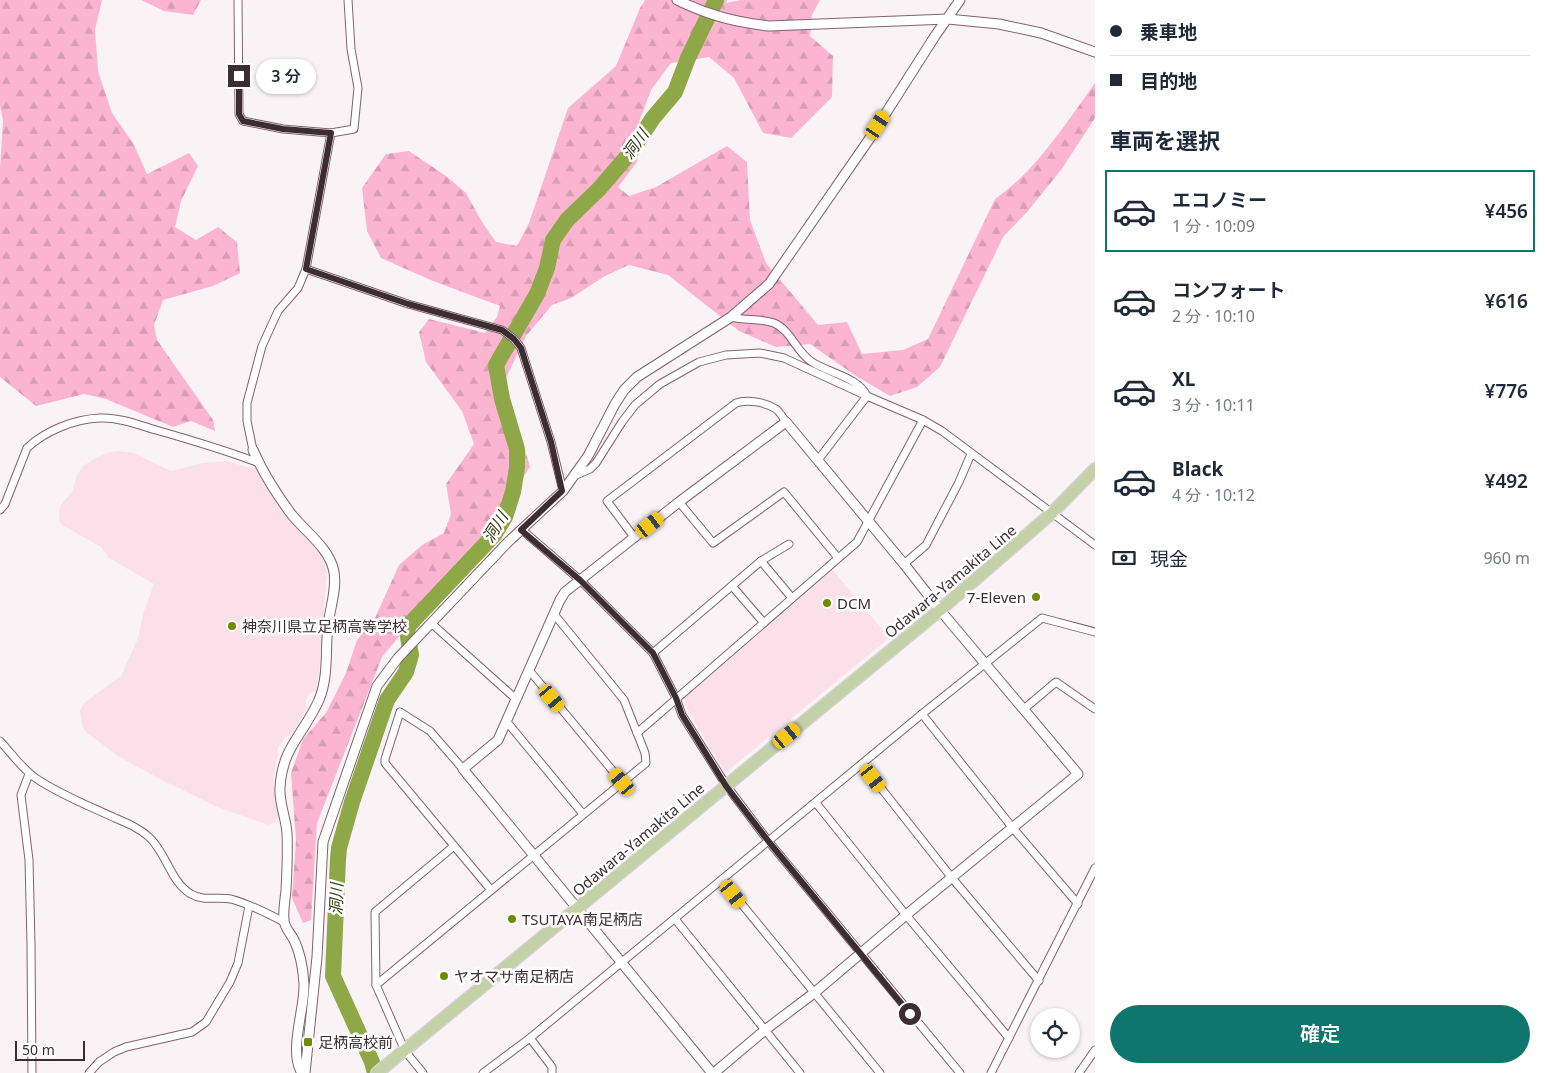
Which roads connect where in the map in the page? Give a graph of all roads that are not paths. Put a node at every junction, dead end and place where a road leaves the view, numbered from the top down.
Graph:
1 (238, 0) edge
2 (348, 0) edge
3 (677, 0) edge
4 (960, 0) edge
5 (948, 19) junction
6 (1095, 52) edge
7 (331, 133) junction
8 (306, 269) junction
9 (731, 317) junction
10 (867, 396) junction
11 (923, 420) junction
12 (786, 422) junction
13 (253, 450) joint
14 (971, 454) junction
15 (818, 460) junction
16 (259, 463) junction
17 (1095, 470) edge
18 (573, 476) junction
19 (562, 491) junction
20 (680, 502) junction
21 (0, 510) edge
22 (1052, 513) junction
23 (869, 520) junction
24 (521, 530) junction
25 (634, 537) junction
26 (789, 544) dead end
27 (1095, 544) edge
28 (838, 558) junction
29 (761, 561) junction
30 (904, 564) junction
31 (580, 580) junction
32 (732, 586) junction
33 (792, 598) junction
34 (940, 610) junction
35 (554, 614) junction
36 (764, 623) junction
37 (431, 624) junction
38 (1095, 632) edge
39 (653, 653) junction
40 (985, 663) junction
41 (529, 670) junction
42 (676, 698) junction
43 (516, 699) junction
44 (1024, 709) junction
45 (1095, 709) edge
46 (922, 714) junction
47 (507, 722) junction
48 (638, 733) junction
49 (0, 741) edge
50 (862, 764) junction
51 (463, 769) junction
52 (30, 774) junction
53 (622, 782) junction
54 (726, 786) junction
55 (816, 803) junction
56 (583, 814) junction
57 (1012, 828) junction
58 (769, 842) junction
59 (454, 846) junction
60 (534, 855) junction
61 (1095, 868) edge
62 (952, 878) junction
63 (722, 880) junction
64 (490, 890) junction
65 (1078, 904) junction
66 (249, 906) junction
67 (578, 908) junction
68 (906, 915) junction
69 (675, 919) junction
70 (284, 922) junction
71 (861, 955) junction
72 (622, 962) junction
73 (1038, 981) junction
74 (376, 985) junction
75 (814, 993) junction
76 (765, 1030) junction
77 (530, 1038) junction
78 (1009, 1038) junction
79 (1095, 1050) edge
80 (404, 1052) junction
81 (32, 1073) edge
82 (89, 1073) edge
83 (304, 1073) edge
84 (377, 1073) edge
85 (423, 1073) edge
86 (482, 1073) edge
87 (552, 1073) edge
88 (713, 1073) edge
89 (800, 1073) edge
90 (880, 1073) edge
91 (960, 1073) edge
92 (991, 1073) edge
93 (1080, 1073) edge

1 - 7 street
2 - 7 street
3 - 5 street
4 - 5 street
5 - 6 street
5 - 9 street
7 - 8 street
8 - 13 street
8 - 19 street
9 - 10 street
9 - 18 street
10 - 11 street
10 - 15 street
10 - 18 street
11 - 14 street
11 - 23 street
12 - 15 street
12 - 20 street
12 - 25 street
13 - 16 street
14 - 22 street
14 - 30 street
15 - 23 street
16 - 21 street
16 - 70 street
17 - 22 main road, Odawara-Yamakita Line
18 - 19 street
19 - 24 street
20 - 25 street
20 - 28 street
22 - 27 street
22 - 34 main road, Odawara-Yamakita Line
23 - 28 street
23 - 30 street
24 - 31 street
24 - 37 street
25 - 31 street
26 - 29 street
28 - 33 street
29 - 32 street
29 - 33 street
30 - 34 street
31 - 35 street
31 - 39 street
32 - 36 street
32 - 39 street
33 - 36 street
34 - 40 street
34 - 54 main road, Odawara-Yamakita Line
35 - 41 street
35 - 48 street
36 - 42 street
37 - 43 street
37 - 83 street
38 - 40 street
39 - 42 street
40 - 44 street
40 - 46 street
41 - 43 street
41 - 53 street
42 - 48 street
42 - 54 street
43 - 47 street
44 - 45 street
44 - 57 street
46 - 50 street
46 - 57 street
47 - 51 street
47 - 56 street
48 - 53 street
49 - 52 street
50 - 55 street
50 - 62 street
51 - 59 street
51 - 60 street
52 - 66 street
52 - 81 street
53 - 56 street
54 - 58 street
54 - 67 main road, Odawara-Yamakita Line
55 - 58 street
55 - 68 street
56 - 60 street
57 - 62 street
57 - 65 street
58 - 63 street
58 - 71 street
59 - 64 street
59 - 74 street
60 - 64 street
60 - 67 street
61 - 65 street
62 - 68 street
62 - 73 street
63 - 69 street
63 - 75 street
64 - 74 street
65 - 73 street
66 - 70 street
66 - 82 street
67 - 72 street
67 - 80 main road, Odawara-Yamakita Line
68 - 71 street
68 - 78 street
69 - 72 street
69 - 76 street
70 - 83 street
71 - 75 street
71 - 91 street
72 - 77 street
72 - 88 street
73 - 78 street
74 - 80 street
75 - 76 street
75 - 90 street
76 - 88 street
76 - 89 street
77 - 86 street
77 - 87 street
78 - 92 street
79 - 93 street
80 - 84 main road, Odawara-Yamakita Line
80 - 85 street

